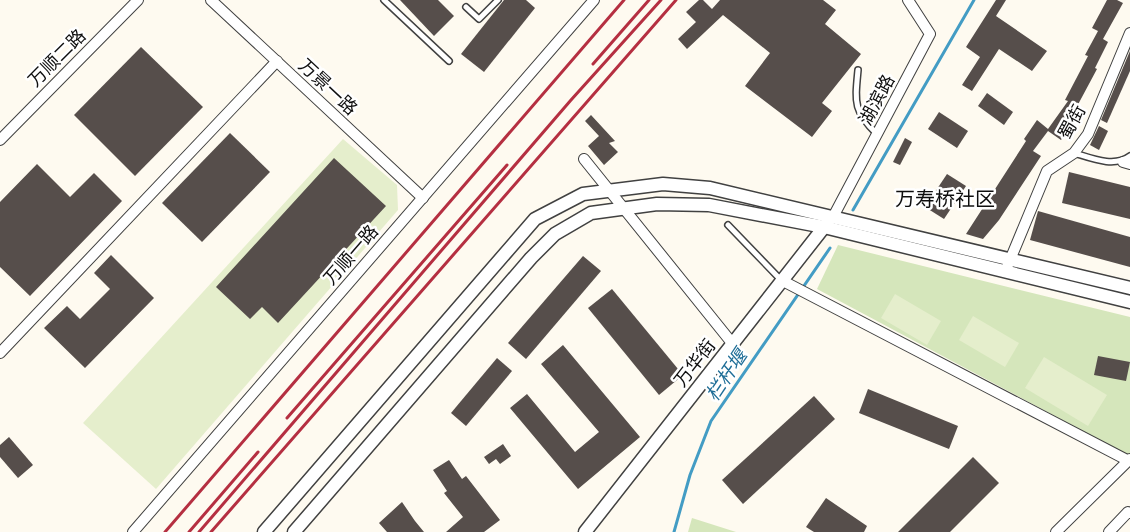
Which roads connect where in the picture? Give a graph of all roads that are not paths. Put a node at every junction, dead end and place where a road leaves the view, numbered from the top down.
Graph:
1 (138, 0) edge
2 (211, 0) edge
3 (384, 0) edge
4 (498, 0) edge
5 (594, 0) edge
6 (908, 0) edge
7 (466, 7) dead end
8 (1130, 33) edge
9 (277, 61) junction
10 (449, 61) dead end
11 (858, 70) dead end
12 (876, 134) junction
13 (0, 140) edge
14 (1074, 153) junction
15 (584, 159) dead end
16 (1128, 161) edge
17 (611, 192) junction
18 (422, 198) junction
19 (624, 208) junction
20 (833, 217) junction
21 (728, 225) dead end
22 (824, 228) junction
23 (1009, 258) junction
24 (1005, 272) junction
25 (781, 280) junction
26 (1130, 288) edge
27 (1130, 302) edge
28 (732, 343) junction
29 (0, 353) edge
30 (1129, 460) edge
31 (1130, 513) edge
32 (133, 532) edge
33 (264, 532) edge
34 (294, 532) edge
35 (585, 532) edge
36 (1056, 532) edge
37 (1109, 532) edge

1 - 13 street, 万顺二路
2 - 9 street, 万景一路
3 - 10 lane
4 - 7 lane
5 - 18 street, 万顺一路
6 - 12 street, 湖滨路
8 - 14 street, 蜀街
9 - 18 street, 万景一路
9 - 29 street
11 - 12 lane
12 - 20 street, 湖滨路
14 - 16 lane
14 - 23 street, 蜀街
15 - 17 street
17 - 19 street
17 - 20 street
17 - 33 street
18 - 32 street, 万顺一路
19 - 22 street
19 - 28 street
19 - 34 street
20 - 22 street, 万华街
20 - 23 street
21 - 25 lane
22 - 24 street
22 - 25 street, 万华街
23 - 24 street, 蜀街
23 - 26 street
24 - 27 street
25 - 28 street, 万华街
25 - 30 street
28 - 35 street, 万华街
30 - 36 street
31 - 37 street

